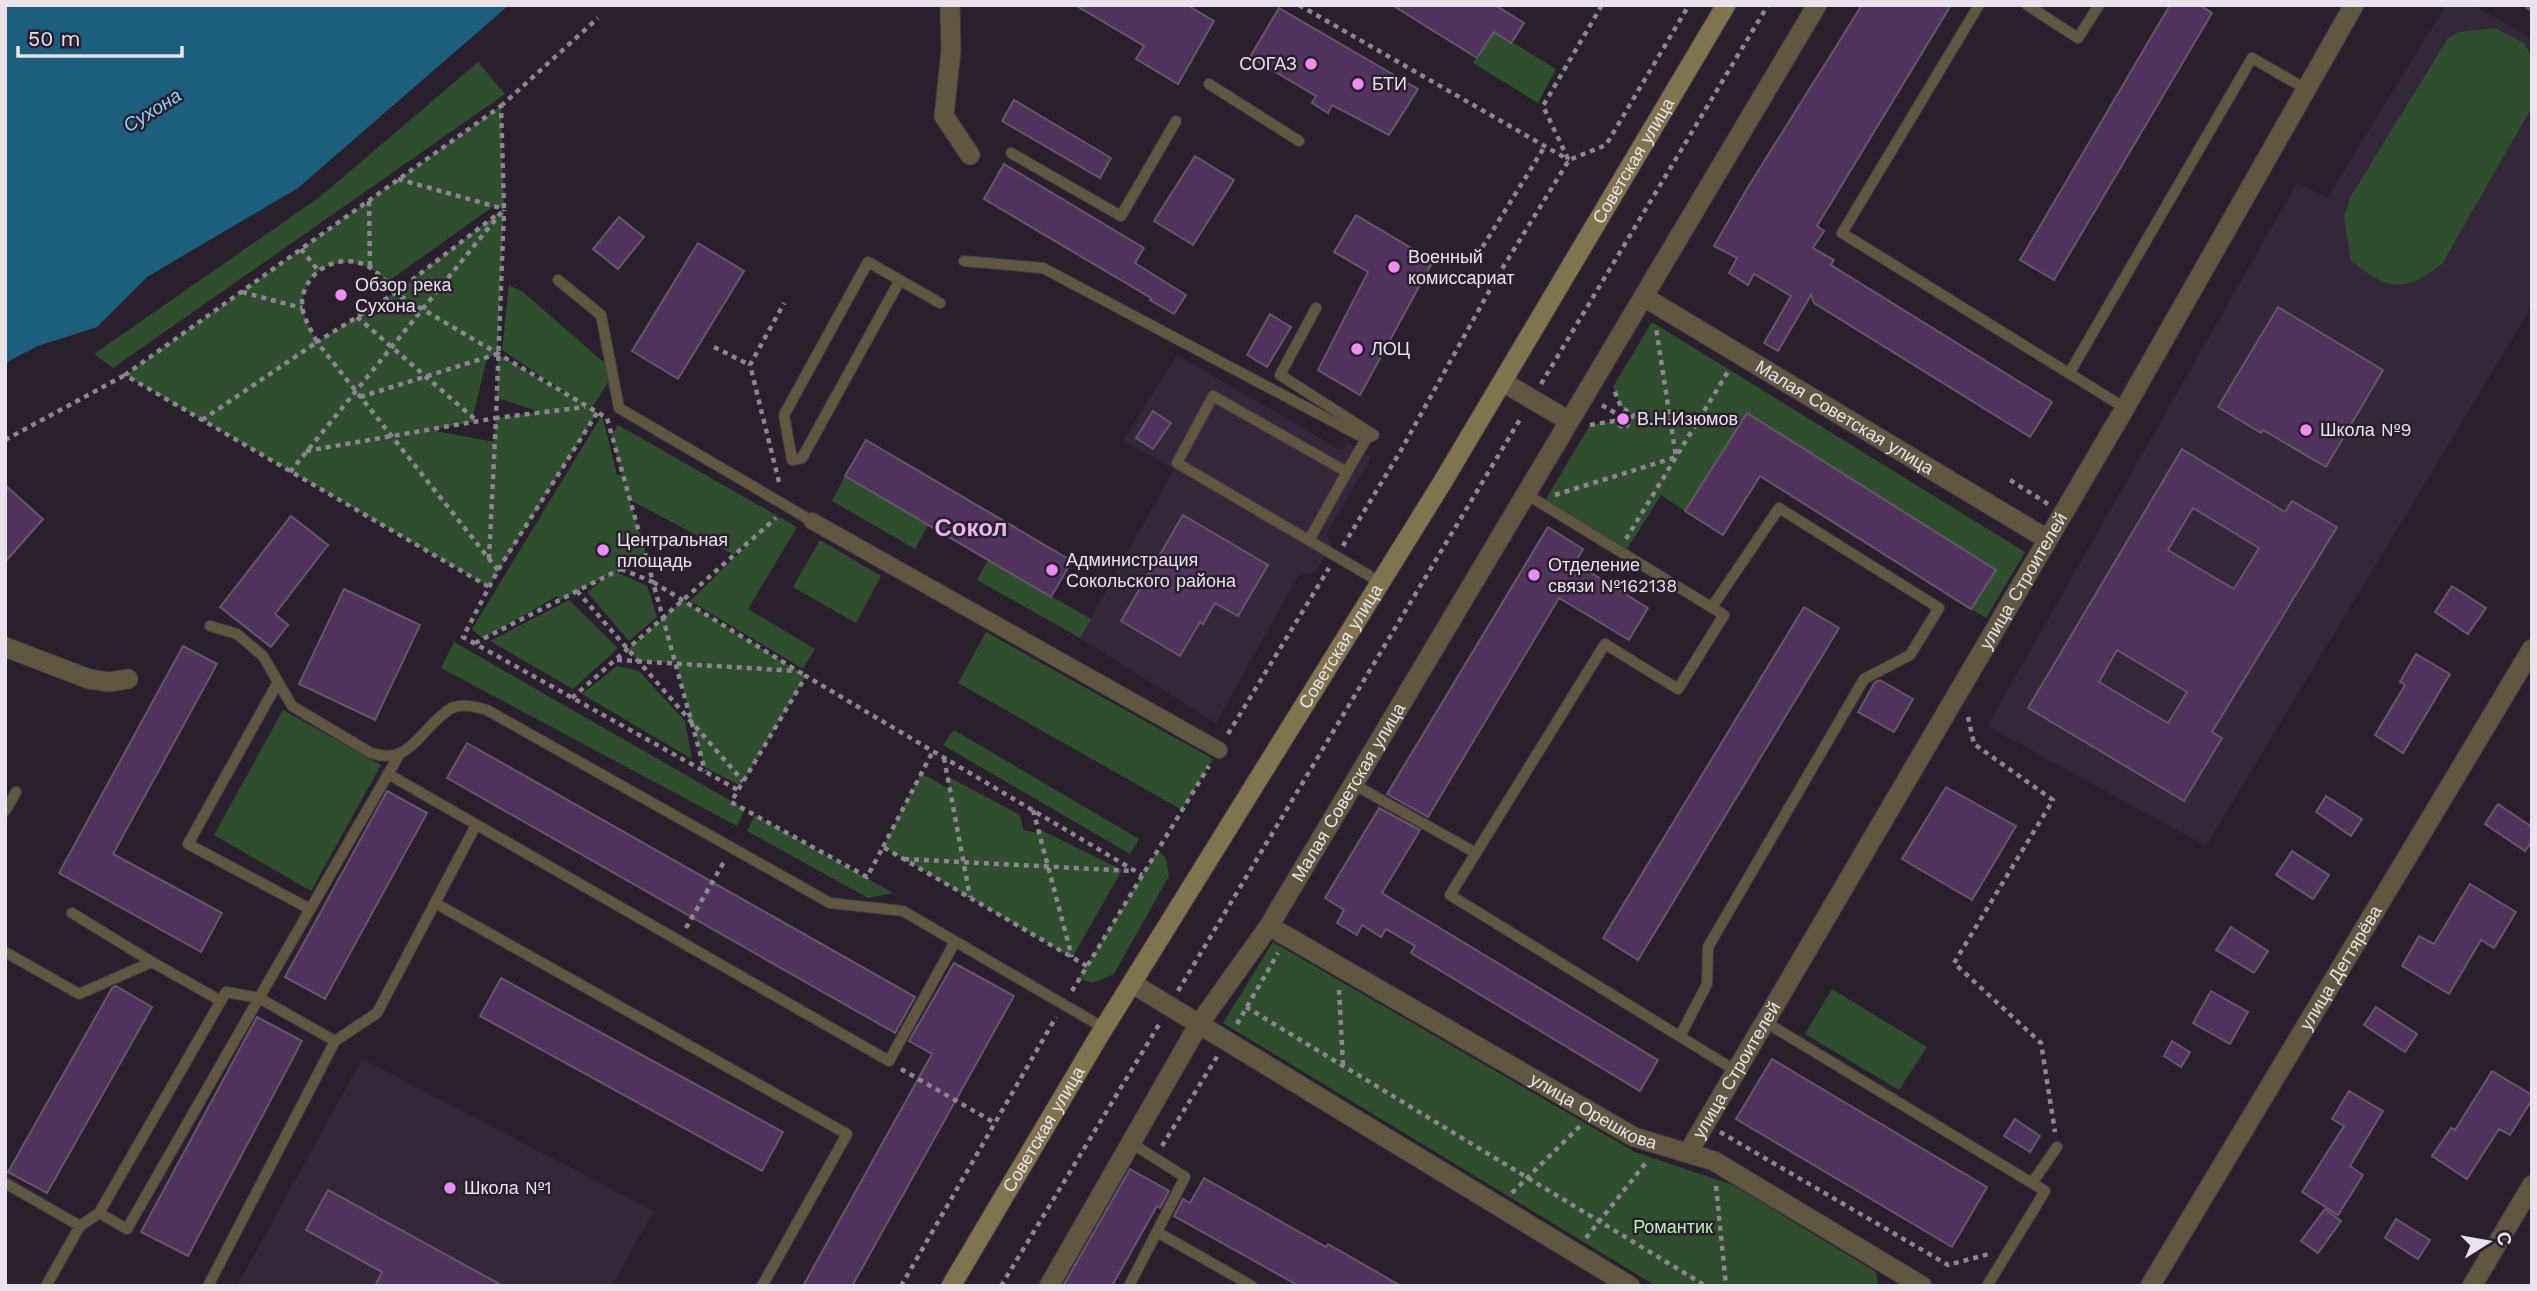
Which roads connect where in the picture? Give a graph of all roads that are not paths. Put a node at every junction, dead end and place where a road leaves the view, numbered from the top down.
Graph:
1 (950, 5) edge
2 (1726, 5) edge
3 (1817, 5) edge
4 (1979, 5) edge
5 (2027, 5) edge
6 (2099, 5) edge
7 (2354, 5) edge
8 (1209, 84) dead end
9 (2306, 89) junction
10 (1176, 121) dead end
11 (1299, 141) dead end
12 (1011, 153) dead end
13 (970, 155) dead end
14 (964, 261) dead end
15 (558, 280) dead end
16 (900, 280) junction
17 (1644, 297) junction
18 (940, 303) dead end
19 (1316, 308) dead end
20 (2070, 372) junction
21 (1503, 382) junction
22 (2126, 408) junction
23 (1569, 421) junction
24 (1366, 439) junction
25 (1347, 472) junction
26 (1526, 494) junction
27 (812, 521) joint
28 (2047, 539) junction
29 (1309, 540) junction
30 (1380, 582) junction
31 (1712, 607) junction
32 (210, 626) dead end
33 (5, 647) edge
34 (2532, 649) edge
35 (128, 678) dead end
36 (278, 682) junction
37 (1219, 750) road end
38 (400, 755) junction
39 (388, 774) junction
40 (1353, 784) junction
41 (16, 792) dead end
42 (5, 811) edge
43 (476, 825) junction
44 (1476, 853) junction
45 (435, 903) junction
46 (310, 909) junction
47 (72, 912) dead end
48 (1269, 926) junction
49 (956, 942) junction
50 (5, 952) edge
51 (152, 962) junction
52 (1133, 984) junction
53 (259, 998) junction
54 (220, 1001) junction
55 (1765, 1022) junction
56 (1199, 1024) junction
57 (1104, 1028) junction
58 (1680, 1036) junction
59 (335, 1041) junction
60 (1736, 1071) junction
61 (1131, 1143) junction
62 (2057, 1147) road end
63 (1688, 1153) junction
64 (5, 1183) edge
65 (2032, 1183) junction
66 (2532, 1185) edge
67 (99, 1213) junction
68 (80, 1226) junction
69 (1157, 1232) junction
70 (1892, 1279) edge
71 (46, 1286) edge
72 (208, 1286) edge
73 (762, 1286) edge
74 (951, 1286) edge
75 (1049, 1286) edge
76 (1129, 1286) edge
77 (1252, 1286) edge
78 (1630, 1286) edge
79 (1922, 1286) edge
80 (1987, 1286) edge
81 (2150, 1286) edge
82 (2472, 1286) edge

1 - 13 street
2 - 21 main road, Советская улица
3 - 17 street, Малая Советская улица
4 - 20 lane
5 - 6 lane
7 - 9 street, улица Строителей
8 - 11 lane
9 - 20 lane
9 - 22 street, улица Строителей
10 - 12 lane
14 - 24 lane
15 - 27 lane
16 - 16 lane
16 - 18 lane
17 - 23 street, Малая Советская улица
17 - 28 street, Малая Советская улица
19 - 24 lane
20 - 22 lane
21 - 23 street
21 - 30 main road, Советская улица
22 - 28 street, улица Строителей
23 - 26 street, Малая Советская улица
24 - 25 lane
25 - 29 lane
25 - 29 lane
26 - 31 lane
26 - 40 street, Малая Советская улица
27 - 37 street
28 - 55 street, улица Строителей
29 - 30 lane
30 - 52 main road, Советская улица
31 - 44 lane
31 - 58 lane
32 - 36 lane
33 - 35 street
34 - 81 street, улица Дегтярёва
36 - 38 lane
36 - 46 lane
38 - 39 lane
38 - 49 lane
39 - 43 lane
39 - 46 lane
40 - 44 lane
40 - 48 street, Малая Советская улица
41 - 42 lane
43 - 45 lane
43 - 49 lane
44 - 58 lane
45 - 59 lane
45 - 73 lane
46 - 53 lane
47 - 51 lane
48 - 56 street, Малая Советская улица
48 - 63 street, улица Орешкова
49 - 57 lane
50 - 51 lane
51 - 54 lane
52 - 56 street
52 - 57 main road, Советская улица
53 - 54 lane
53 - 59 lane
53 - 67 lane
54 - 67 lane
55 - 60 street, улица Строителей
55 - 65 lane
56 - 61 street, Малая Советская улица
56 - 78 street
57 - 74 main road, Советская улица
58 - 60 lane
59 - 72 lane
60 - 63 street, улица Строителей
61 - 69 lane
61 - 75 street, Малая Советская улица
62 - 65 lane
63 - 70 street, улица Орешкова
64 - 68 lane
65 - 80 lane
66 - 82 street
67 - 68 lane
68 - 71 lane
69 - 76 lane
69 - 77 lane
70 - 79 street, улица Орешкова

